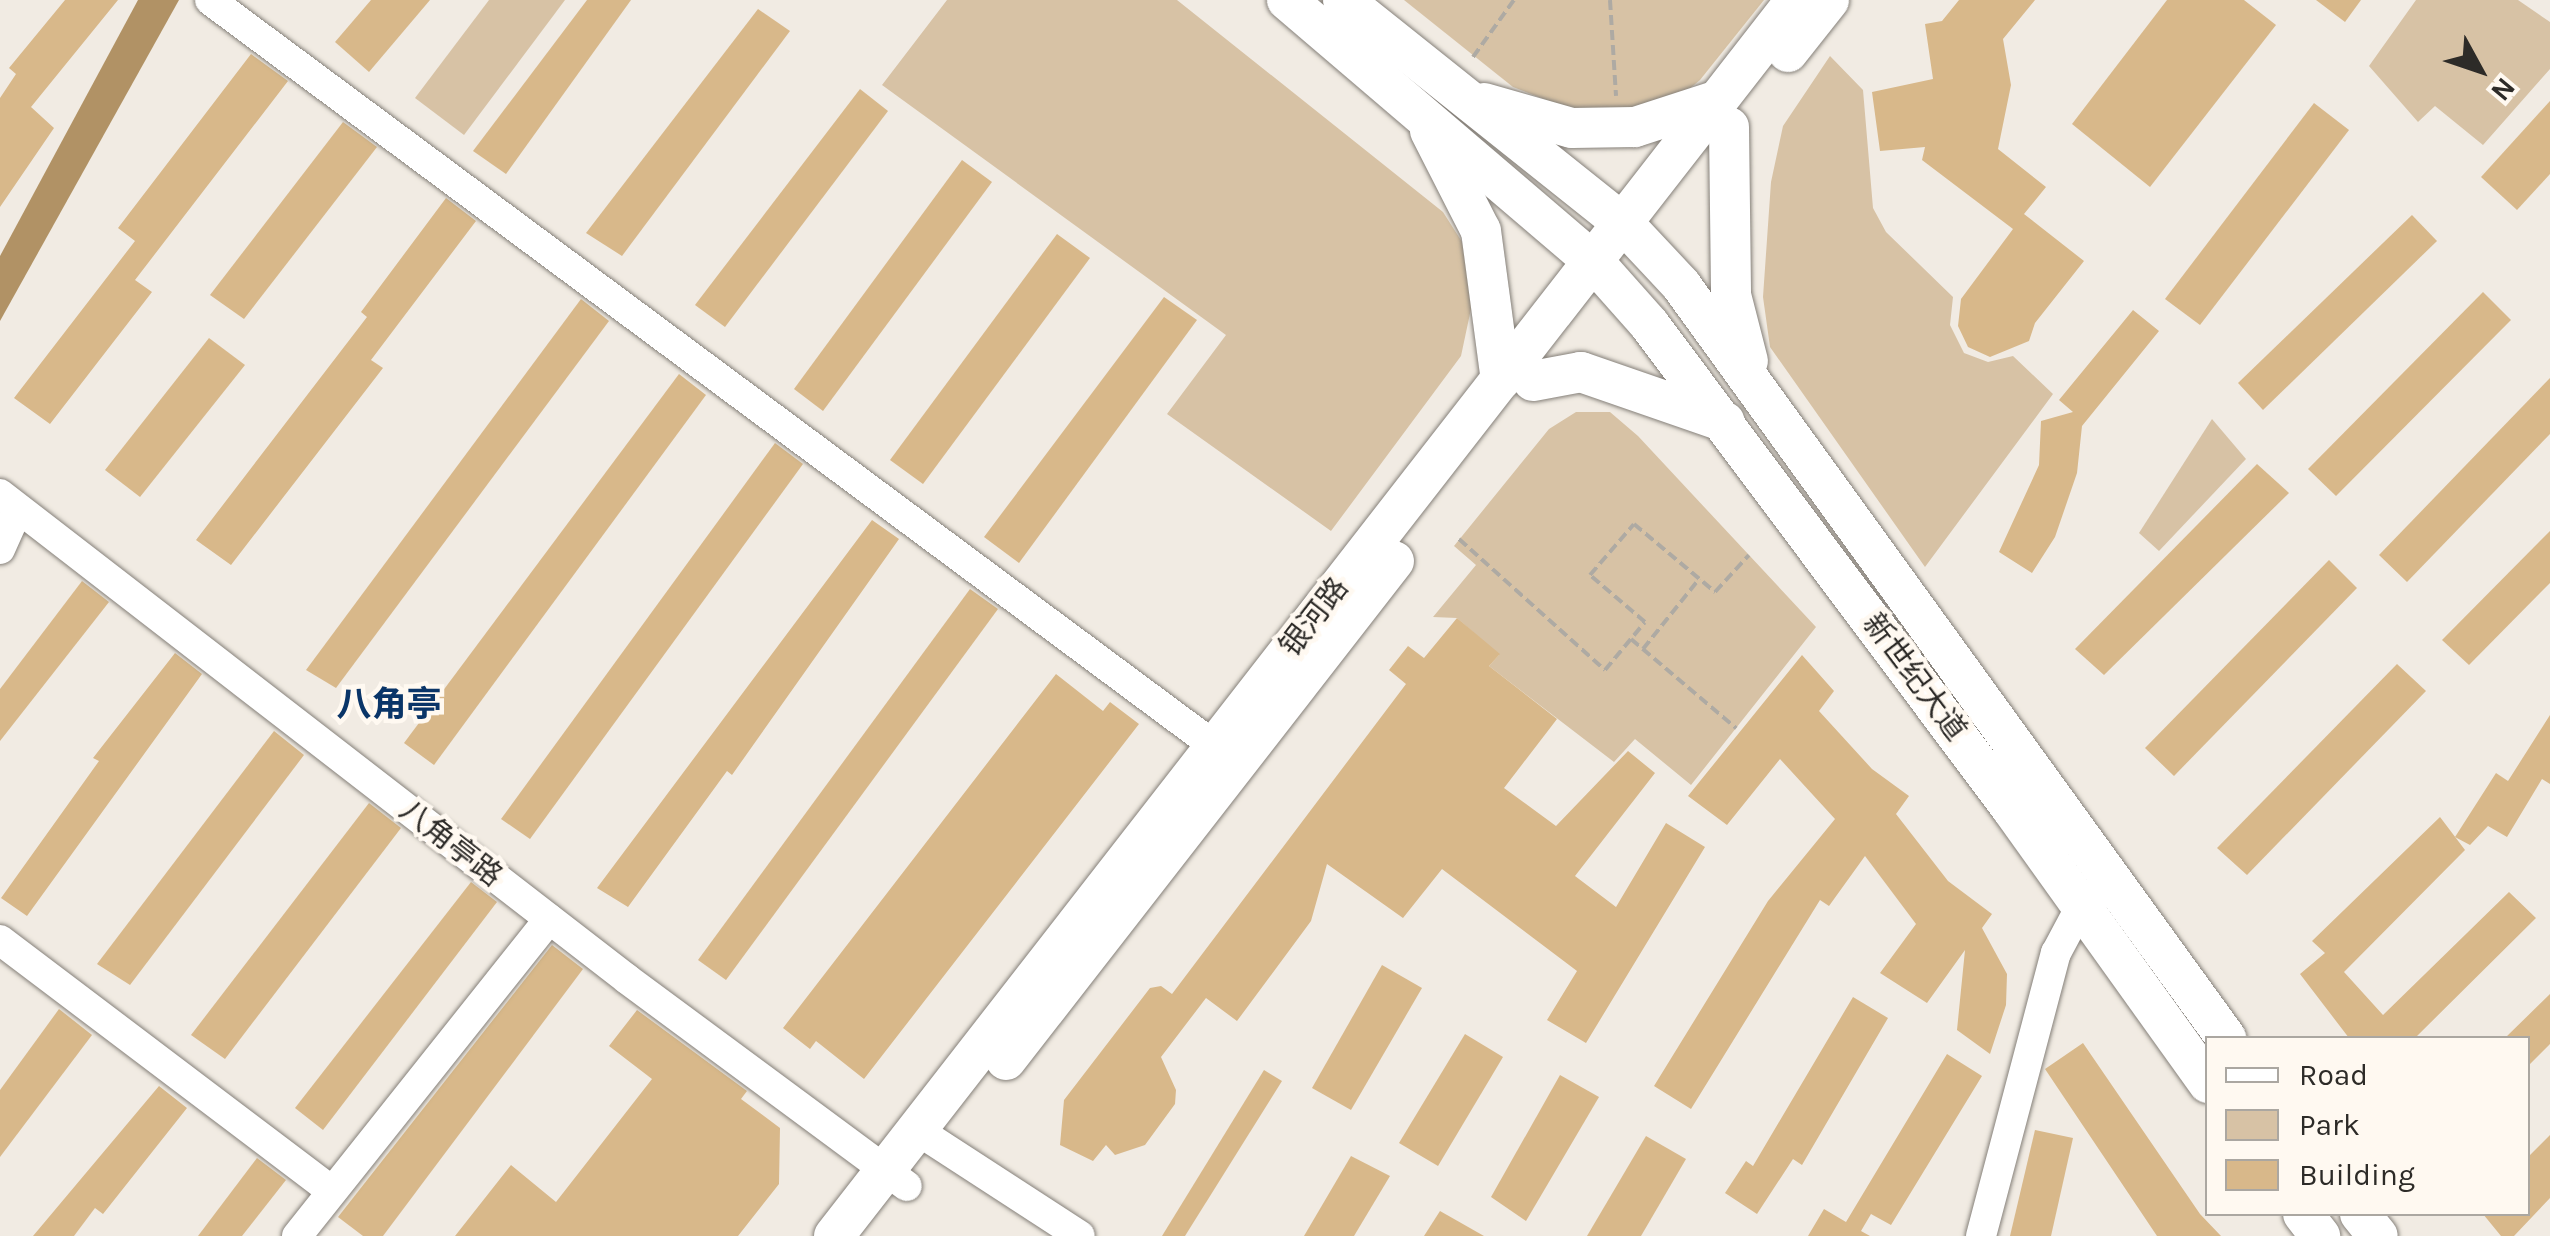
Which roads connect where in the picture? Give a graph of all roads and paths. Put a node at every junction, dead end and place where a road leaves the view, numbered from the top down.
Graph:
1 (210, 0) edge
2 (1287, 0) edge
3 (1343, 0) edge
4 (1514, 0) edge
5 (1610, 0) edge
6 (1796, 0) edge
7 (1829, 0) edge
8 (1473, 56) dead end
9 (1464, 97) junction
10 (1617, 111) dead end
11 (1421, 114) junction
12 (1723, 114) junction
13 (1632, 234) junction
14 (1603, 271) junction
15 (1751, 374) junction
16 (1517, 380) junction
17 (1726, 422) junction
18 (9, 502) edge
19 (1459, 540) dead end
20 (0, 549) edge
21 (1749, 555) dead end
22 (1699, 579) junction
23 (1631, 639) junction
24 (1642, 649) junction
25 (1736, 728) dead end
26 (1212, 746) junction
27 (2095, 896) junction
28 (550, 919) junction
29 (0, 940) edge
30 (2224, 1036) edge
31 (2205, 1077) edge
32 (928, 1138) junction
33 (898, 1177) junction
34 (332, 1191) junction
35 (2362, 1216) edge
36 (297, 1236) edge
37 (834, 1236) edge
38 (868, 1236) edge
39 (1080, 1236) edge
40 (1981, 1236) edge
41 (2378, 1236) edge

1 - 26 street
2 - 11 main road, 新世纪大道
3 - 9 main road, 新世纪大道
4 - 8 path
5 - 10 path
6 - 12 main road, 银河路
7 - 12 main road, 银河路
9 - 12 main road
9 - 13 main road, 新世纪大道
11 - 14 main road, 新世纪大道
11 - 16 main road
12 - 13 main road, 银河路
12 - 15 main road
13 - 14 main road, 银河路
13 - 15 main road, 新世纪大道
14 - 16 main road, 银河路
14 - 17 main road, 新世纪大道
15 - 27 main road, 新世纪大道
16 - 17 main road
16 - 26 main road, 银河路
16 - 32 main road, 银河路
17 - 27 main road, 新世纪大道
18 - 20 street
18 - 28 street, 八角亭路
19 - 23 path
21 - 22 path
22 - 23 path
22 - 24 path
23 - 24 path
24 - 25 path
26 - 32 main road, 银河路
27 - 30 main road, 新世纪大道
27 - 31 main road, 新世纪大道
27 - 40 street
28 - 33 street, 八角亭路
28 - 34 street
29 - 34 street
32 - 33 main road, 银河路
32 - 39 street
33 - 37 main road, 银河路
33 - 38 main road, 银河路
34 - 36 street
35 - 41 main road

